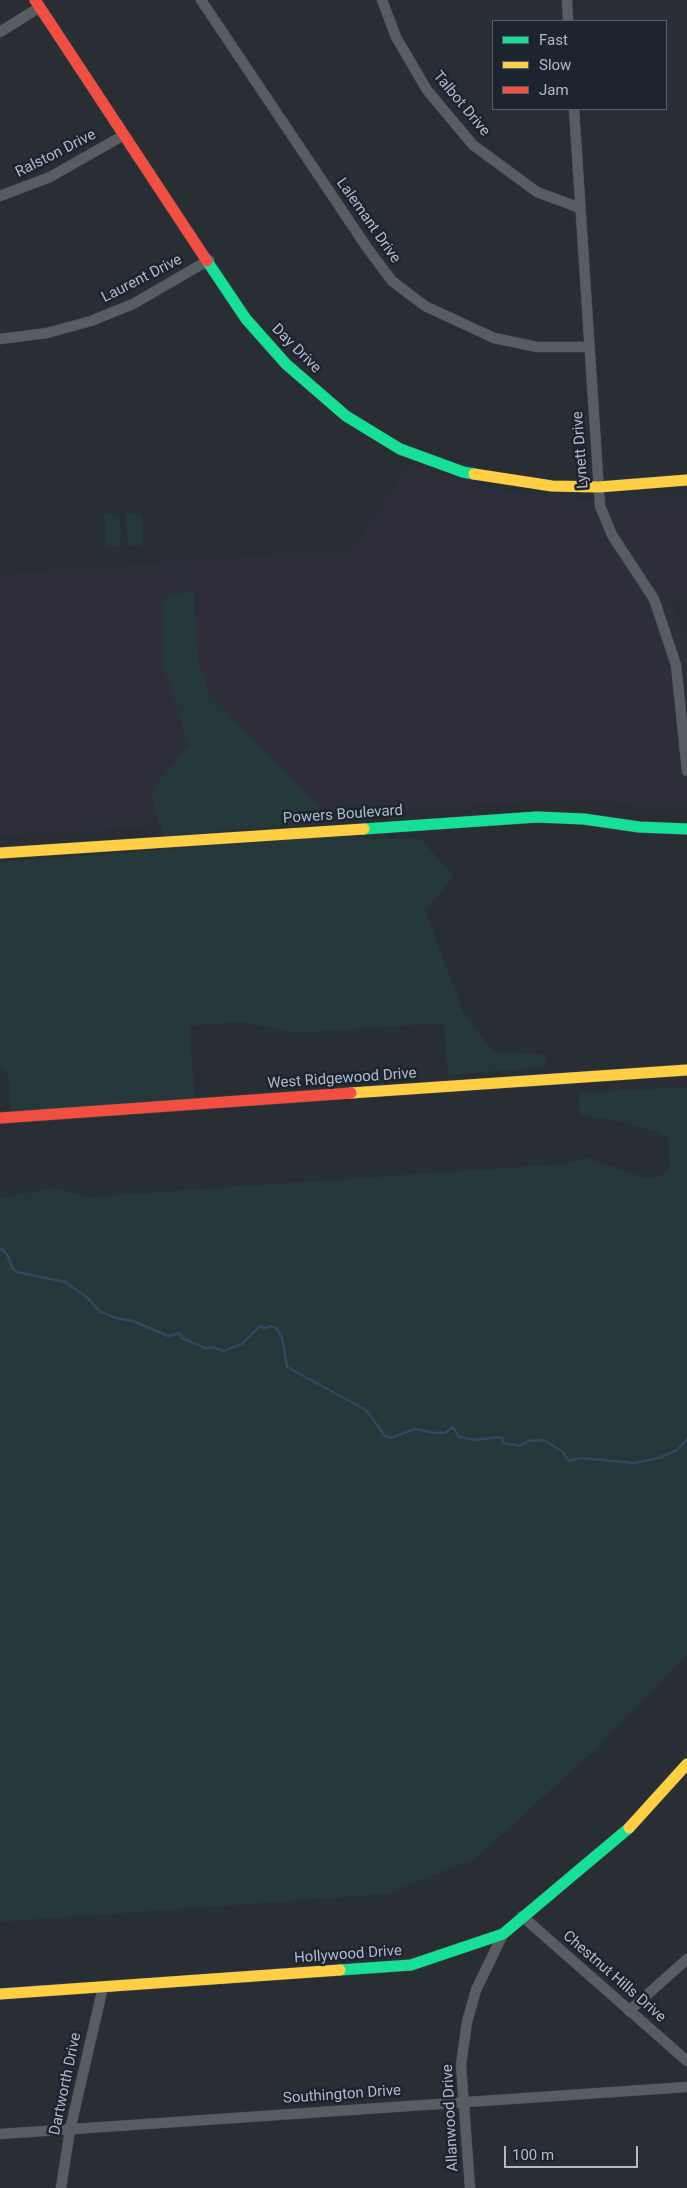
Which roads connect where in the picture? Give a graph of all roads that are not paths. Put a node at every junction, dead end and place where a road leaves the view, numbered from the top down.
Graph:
1 (201, 0) edge
2 (382, 0) edge
3 (567, 0) edge
4 (38, 4) edge
5 (568, 20) edge
6 (0, 32) edge
7 (574, 110) edge
8 (124, 135) junction
9 (0, 196) edge
10 (580, 208) junction
11 (209, 260) junction
12 (0, 340) edge
13 (589, 347) junction
14 (687, 480) edge
15 (599, 487) junction
16 (687, 771) edge
17 (687, 829) edge
18 (0, 853) edge
19 (687, 1070) edge
20 (0, 1118) edge
21 (687, 1764) edge
22 (522, 1916) junction
23 (503, 1934) junction
24 (687, 1959) edge
25 (103, 1987) junction
26 (0, 1994) edge
27 (629, 2011) junction
28 (687, 2061) edge
29 (687, 2087) edge
30 (464, 2101) junction
31 (70, 2130) junction
32 (0, 2134) edge
33 (61, 2188) edge
34 (470, 2188) edge

1 - 13 street, Lalemant Drive
2 - 10 street, Talbot Drive
3 - 5 street
4 - 6 street
4 - 8 street, Day Drive
7 - 10 street, Lynett Drive
8 - 9 street, Ralston Drive
8 - 11 street, Day Drive
10 - 13 street, Lynett Drive
11 - 12 street, Laurent Drive
11 - 15 street, Day Drive
13 - 15 street, Lynett Drive
14 - 15 street, Day Drive
15 - 16 street, Lynett Drive
17 - 18 street, Powers Boulevard
19 - 20 street, West Ridgewood Drive
21 - 22 street, Hollywood Drive
22 - 23 street, Hollywood Drive
22 - 27 street, Chestnut Hills Drive
23 - 25 street, Hollywood Drive
23 - 30 street, Allanwood Drive
24 - 27 street
25 - 26 street, Hollywood Drive
25 - 31 street, Dartworth Drive
27 - 28 street, Chestnut Hills Drive
29 - 30 street, Southington Drive
30 - 31 street, Southington Drive
30 - 34 street, Allanwood Drive
31 - 32 street, Southington Drive
31 - 33 street, Dartworth Drive

